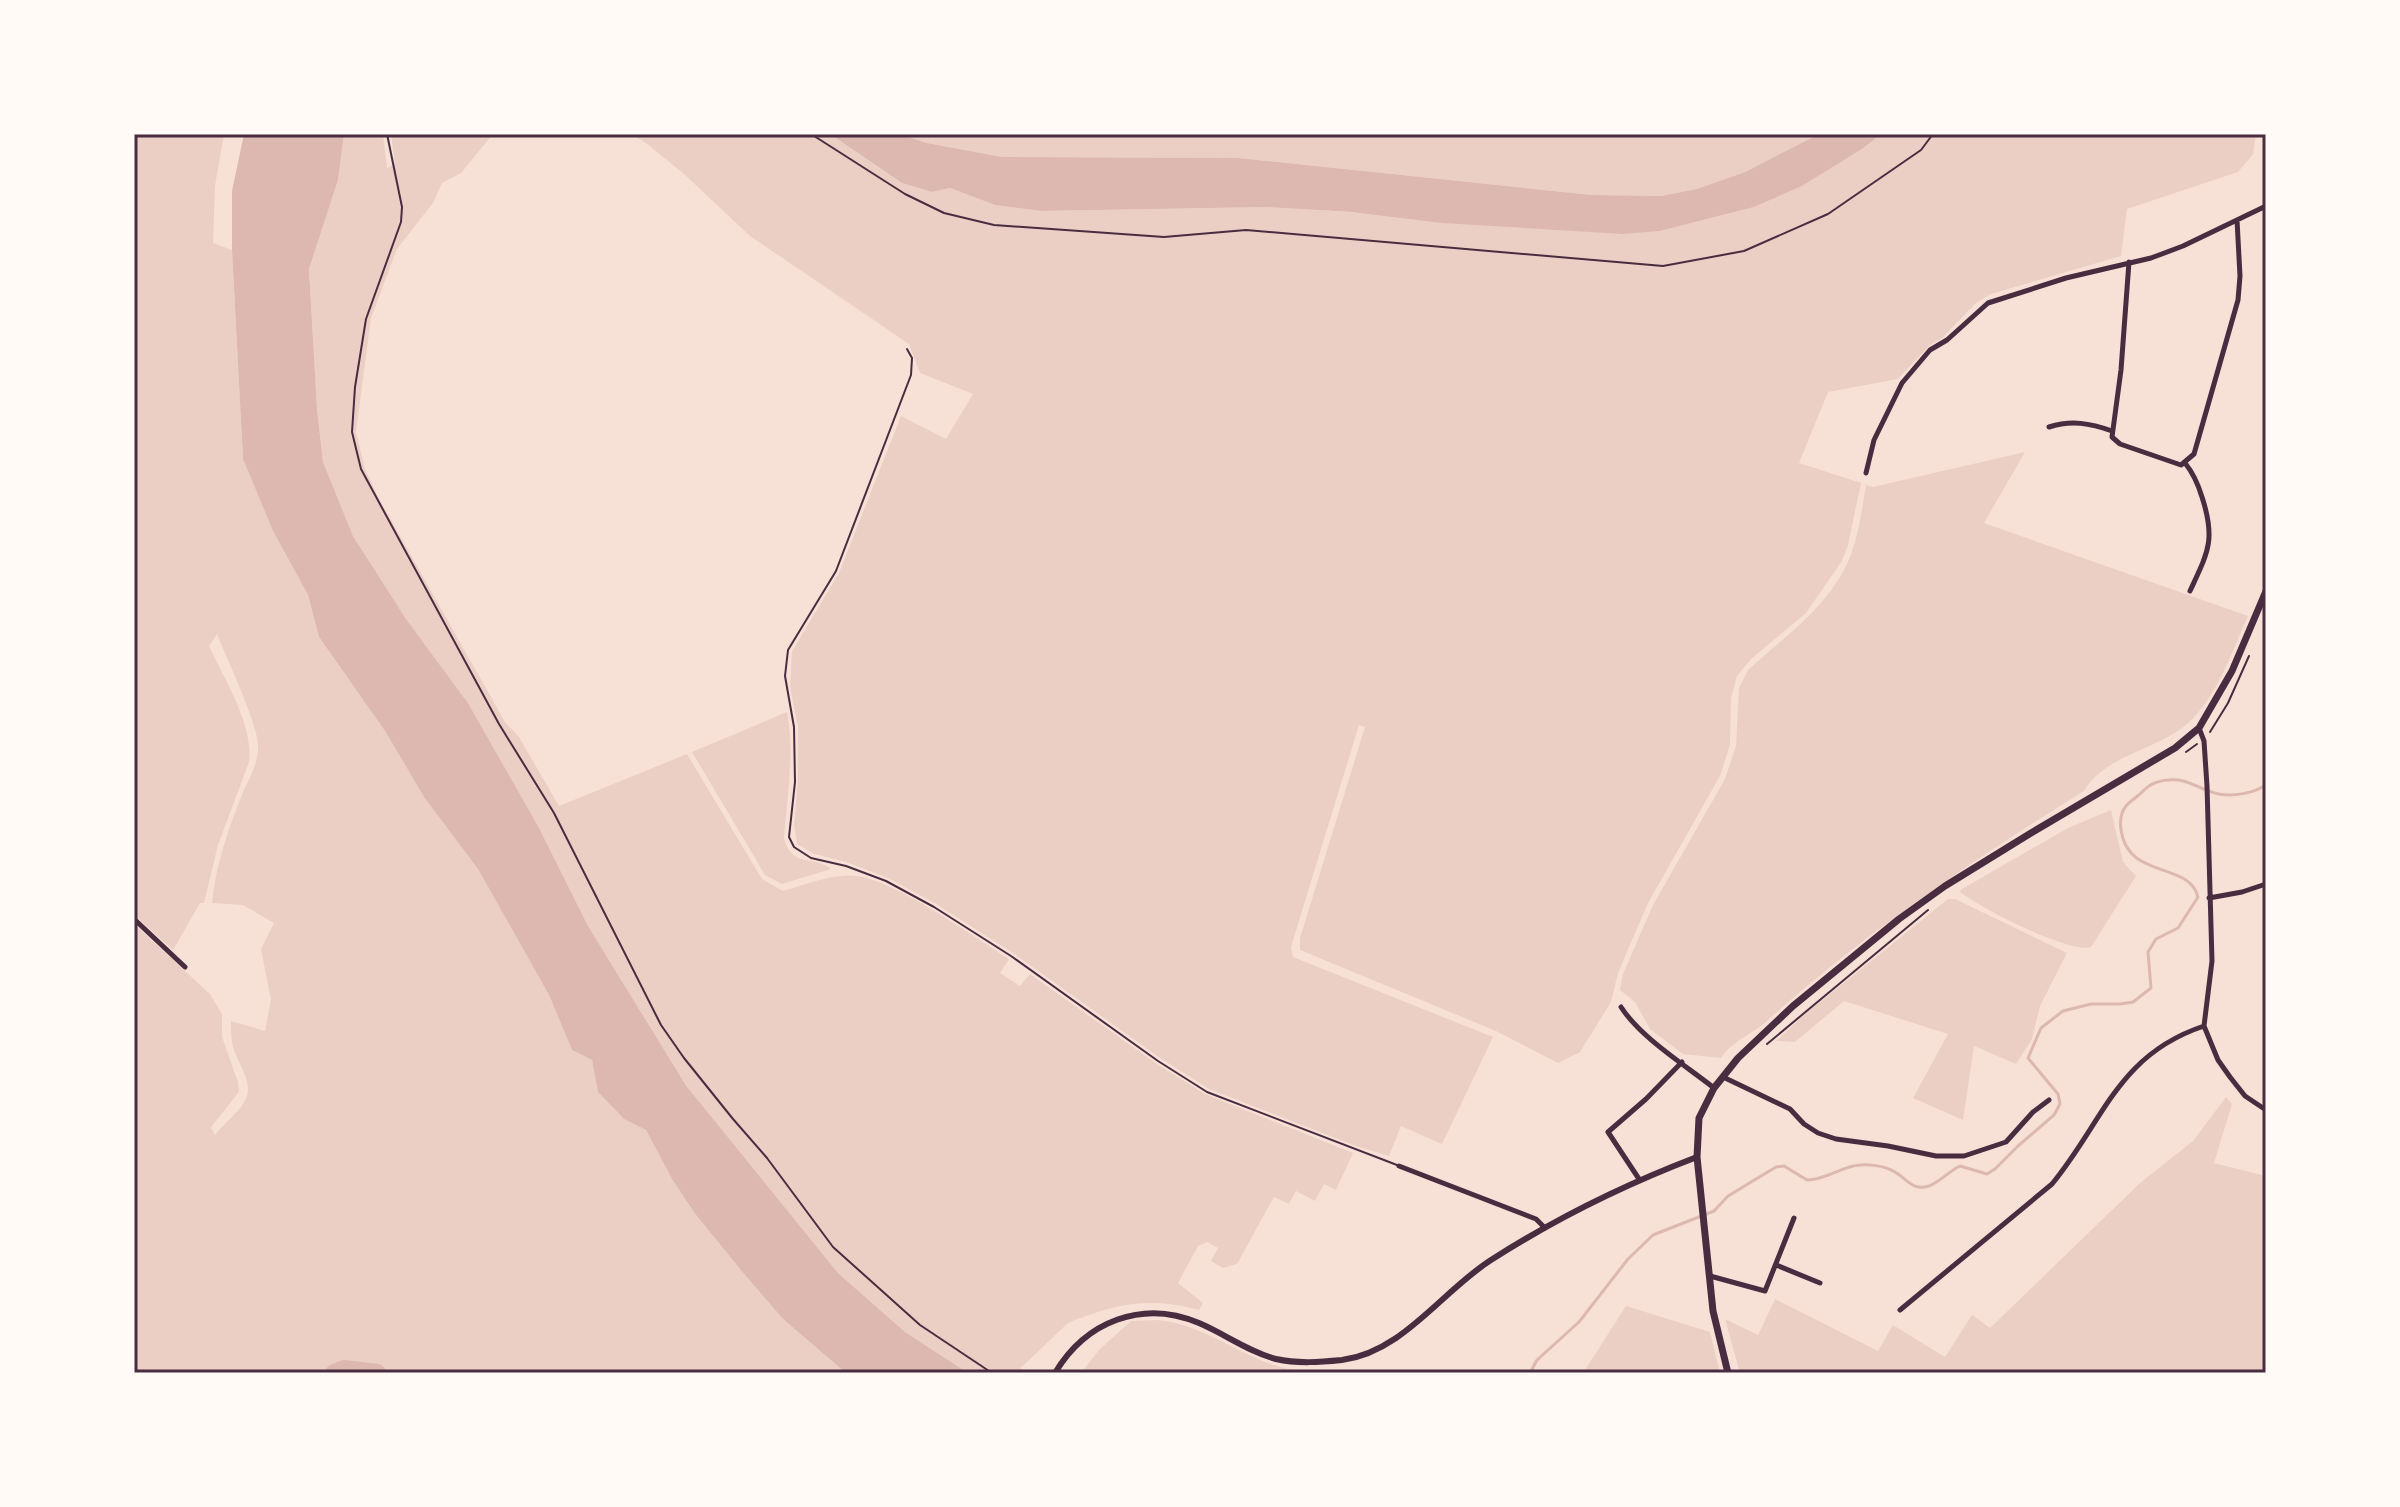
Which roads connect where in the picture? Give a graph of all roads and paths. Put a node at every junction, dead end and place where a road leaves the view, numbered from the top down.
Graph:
1 (387, 134) edge
2 (811, 134) edge
3 (1933, 134) edge
4 (2266, 206) edge
5 (2237, 220) junction
6 (2129, 262) junction
7 (907, 349) dead end
8 (2049, 427) dead end
9 (2112, 431) junction
10 (2185, 463) junction
11 (1866, 473) dead end
12 (2190, 591) dead end
13 (2266, 591) edge
14 (2253, 646) dead end
15 (2199, 728) junction
16 (2204, 741) junction
17 (2180, 755) dead end
18 (2266, 884) edge
19 (2209, 898) junction
20 (1930, 909) dead end
21 (134, 919) edge
22 (185, 967) dead end
23 (1621, 1007) dead end
24 (2204, 1026) junction
25 (1759, 1049) dead end
26 (1682, 1062) junction
27 (1722, 1077) junction
28 (1714, 1088) junction
29 (2049, 1100) dead end
30 (2266, 1110) edge
31 (1697, 1157) junction
32 (1399, 1166) joint
33 (1639, 1179) junction
34 (1794, 1218) dead end
35 (1546, 1229) junction
36 (1776, 1265) junction
37 (1709, 1275) junction
38 (1820, 1283) dead end
39 (1900, 1310) dead end
40 (992, 1373) edge
41 (1055, 1373) edge
42 (1728, 1373) edge

1 - 40 path
2 - 3 path
4 - 5 street
5 - 6 street
5 - 10 street
6 - 9 street
6 - 11 street
7 - 32 lane
8 - 9 street
9 - 10 street
10 - 12 street
13 - 15 main road
14 - 16 path
15 - 16 street
15 - 27 main road
16 - 17 path
16 - 19 street
18 - 19 street
19 - 24 street
20 - 25 path
21 - 22 street
23 - 26 street
24 - 30 street
24 - 39 street
26 - 28 street
26 - 33 street
27 - 28 main road
27 - 29 street
28 - 31 main road
31 - 33 street
31 - 37 main road
32 - 35 street
33 - 35 street
34 - 36 street
35 - 41 street
36 - 37 street
36 - 38 street
37 - 42 main road

